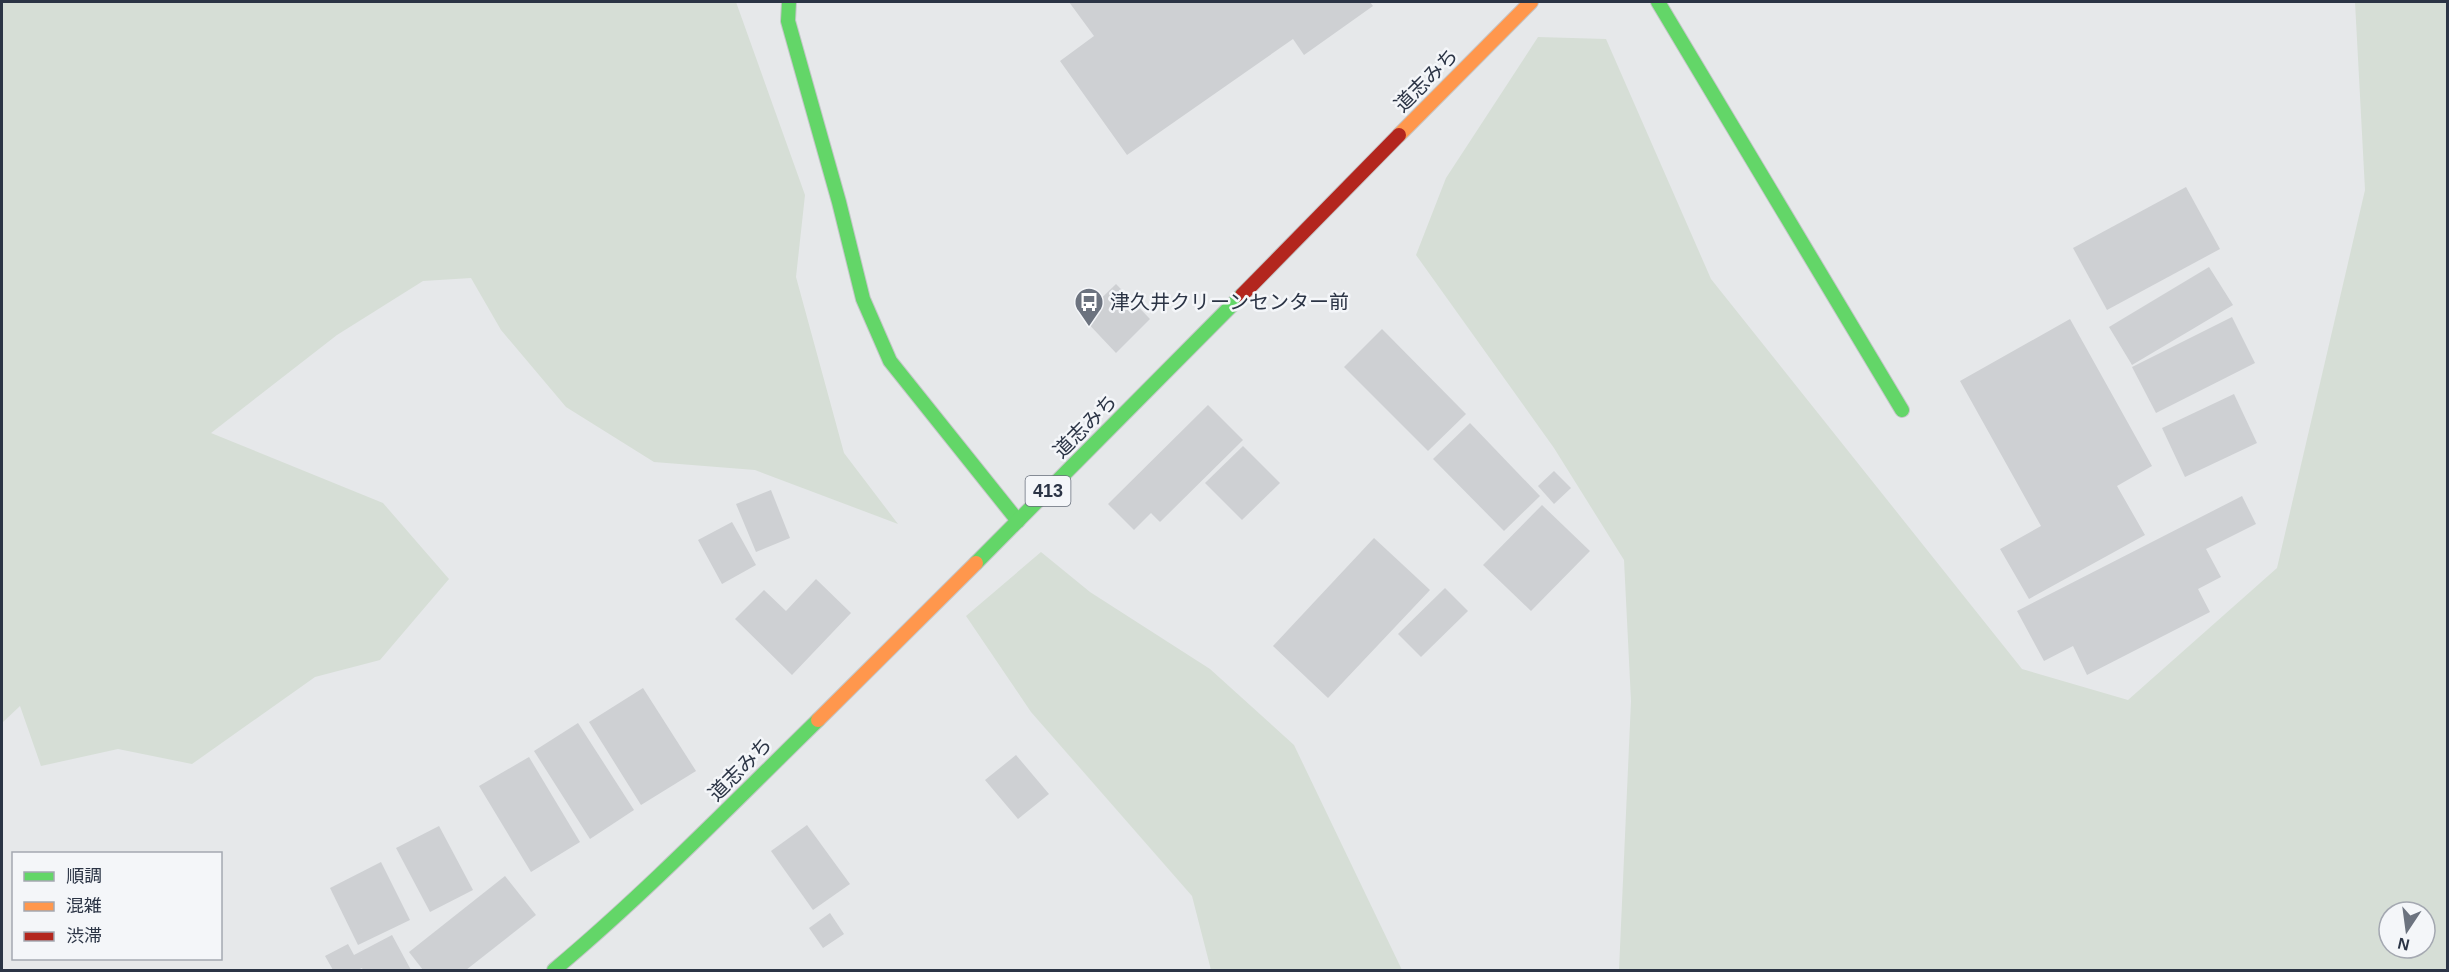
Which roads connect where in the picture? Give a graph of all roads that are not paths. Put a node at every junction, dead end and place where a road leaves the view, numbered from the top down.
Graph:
1 (789, 2) edge
2 (1531, 2) edge
3 (1658, 2) edge
4 (1902, 410) dead end
5 (1018, 521) junction
6 (554, 970) edge

1 - 5 main road
2 - 5 main road, 道志みち / 413
3 - 4 main road
5 - 6 main road, 道志みち / 413

